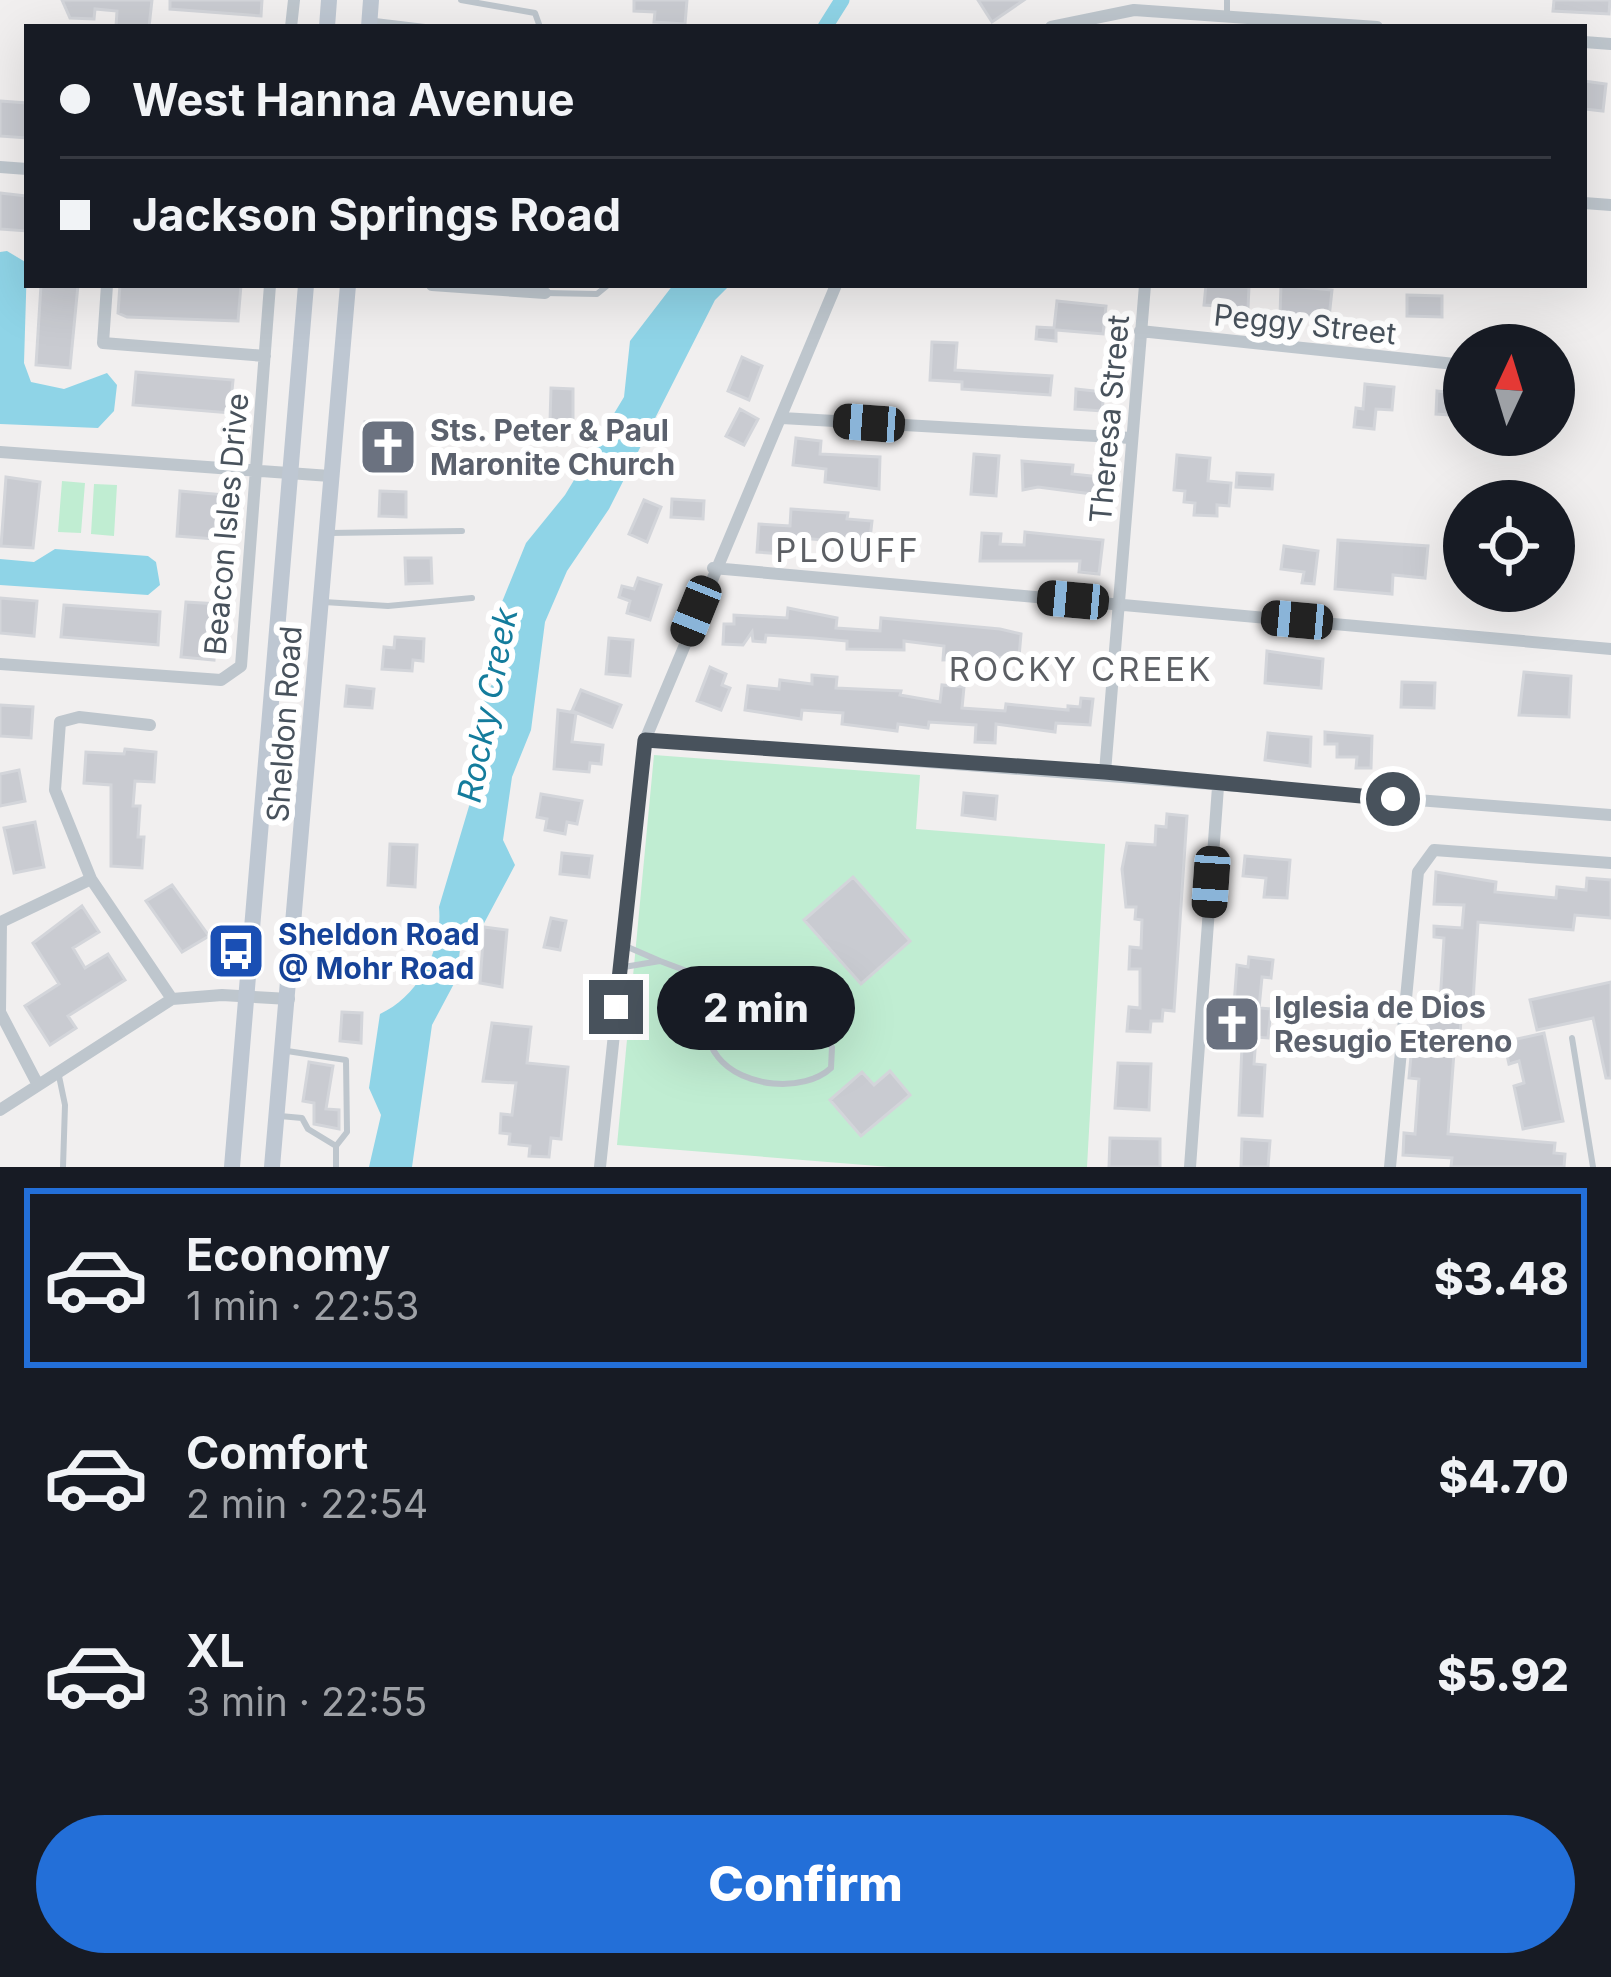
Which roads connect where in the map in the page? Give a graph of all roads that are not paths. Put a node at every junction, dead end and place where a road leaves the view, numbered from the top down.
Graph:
1 (371, 0) edge
2 (461, 0) edge
3 (1227, 0) edge
4 (1227, 16) junction
5 (1168, 20) edge
6 (370, 24) edge
7 (539, 24) edge
8 (1061, 24) edge
9 (1336, 24) edge
10 (107, 288) edge
11 (271, 288) edge
12 (306, 288) edge
13 (347, 288) edge
14 (480, 288) edge
15 (604, 288) edge
16 (835, 288) edge
17 (1145, 288) edge
18 (545, 292) joint
19 (1140, 332) junction
20 (265, 356) junction
21 (1443, 362) edge
22 (782, 418) junction
23 (1131, 438) junction
24 (0, 452) edge
25 (256, 471) junction
26 (290, 473) junction
27 (330, 476) junction
28 (462, 531) dead end
29 (326, 532) junction
30 (713, 568) junction
31 (472, 598) dead end
32 (320, 602) junction
33 (1118, 604) junction
34 (1611, 649) edge
35 (0, 664) edge
36 (150, 725) dead end
37 (645, 740) junction
38 (1105, 772) junction
39 (1218, 787) junction
40 (1611, 815) edge
41 (1611, 863) edge
42 (92, 879) junction
43 (623, 945) junction
44 (660, 961) junction
45 (621, 968) junction
46 (701, 983) junction
47 (248, 996) junction
48 (172, 999) junction
49 (290, 999) junction
50 (1572, 1038) dead end
51 (284, 1050) junction
52 (58, 1072) junction
53 (38, 1085) junction
54 (0, 1110) edge
55 (277, 1116) junction
56 (336, 1146) junction
57 (63, 1167) edge
58 (232, 1167) edge
59 (272, 1167) edge
60 (336, 1167) edge
61 (600, 1167) edge
62 (1190, 1167) edge
63 (1390, 1167) edge
64 (1593, 1167) edge

1 - 6 main road
2 - 7 lane
3 - 4 lane
4 - 5 street
4 - 9 street
5 - 8 street
10 - 20 street
11 - 20 street, Beacon Isles Drive
12 - 26 main road, Sheldon Road
13 - 27 main road, Sheldon Road
14 - 18 street
15 - 18 lane
16 - 22 street
17 - 19 street, Theresa Street
19 - 21 street, Peggy Street
19 - 23 street, Theresa Street
20 - 25 street, Beacon Isles Drive
22 - 23 street
22 - 30 street
23 - 33 street, Theresa Street
24 - 25 street
25 - 26 street
25 - 35 street, Beacon Isles Drive
26 - 27 street
26 - 47 main road, Sheldon Road
27 - 29 main road, Sheldon Road
28 - 29 lane
29 - 32 main road, Sheldon Road
30 - 33 street
30 - 37 street
31 - 32 lane
32 - 49 main road, Sheldon Road
33 - 34 street
33 - 38 street, Theresa Street
36 - 42 street
37 - 38 street
37 - 43 street
38 - 39 street
39 - 40 street
39 - 62 street
41 - 63 street
42 - 48 street
42 - 53 street
43 - 44 lane
43 - 45 street
44 - 45 lane
44 - 46 lane
45 - 61 street
46 - 46 lane
47 - 48 street
47 - 49 street
47 - 58 main road, Sheldon Road
48 - 52 street
49 - 51 main road, Sheldon Road
50 - 64 lane
51 - 55 main road, Sheldon Road
51 - 56 lane
52 - 53 street
52 - 57 lane
53 - 54 street
55 - 56 lane
55 - 59 main road, Sheldon Road
56 - 60 lane

